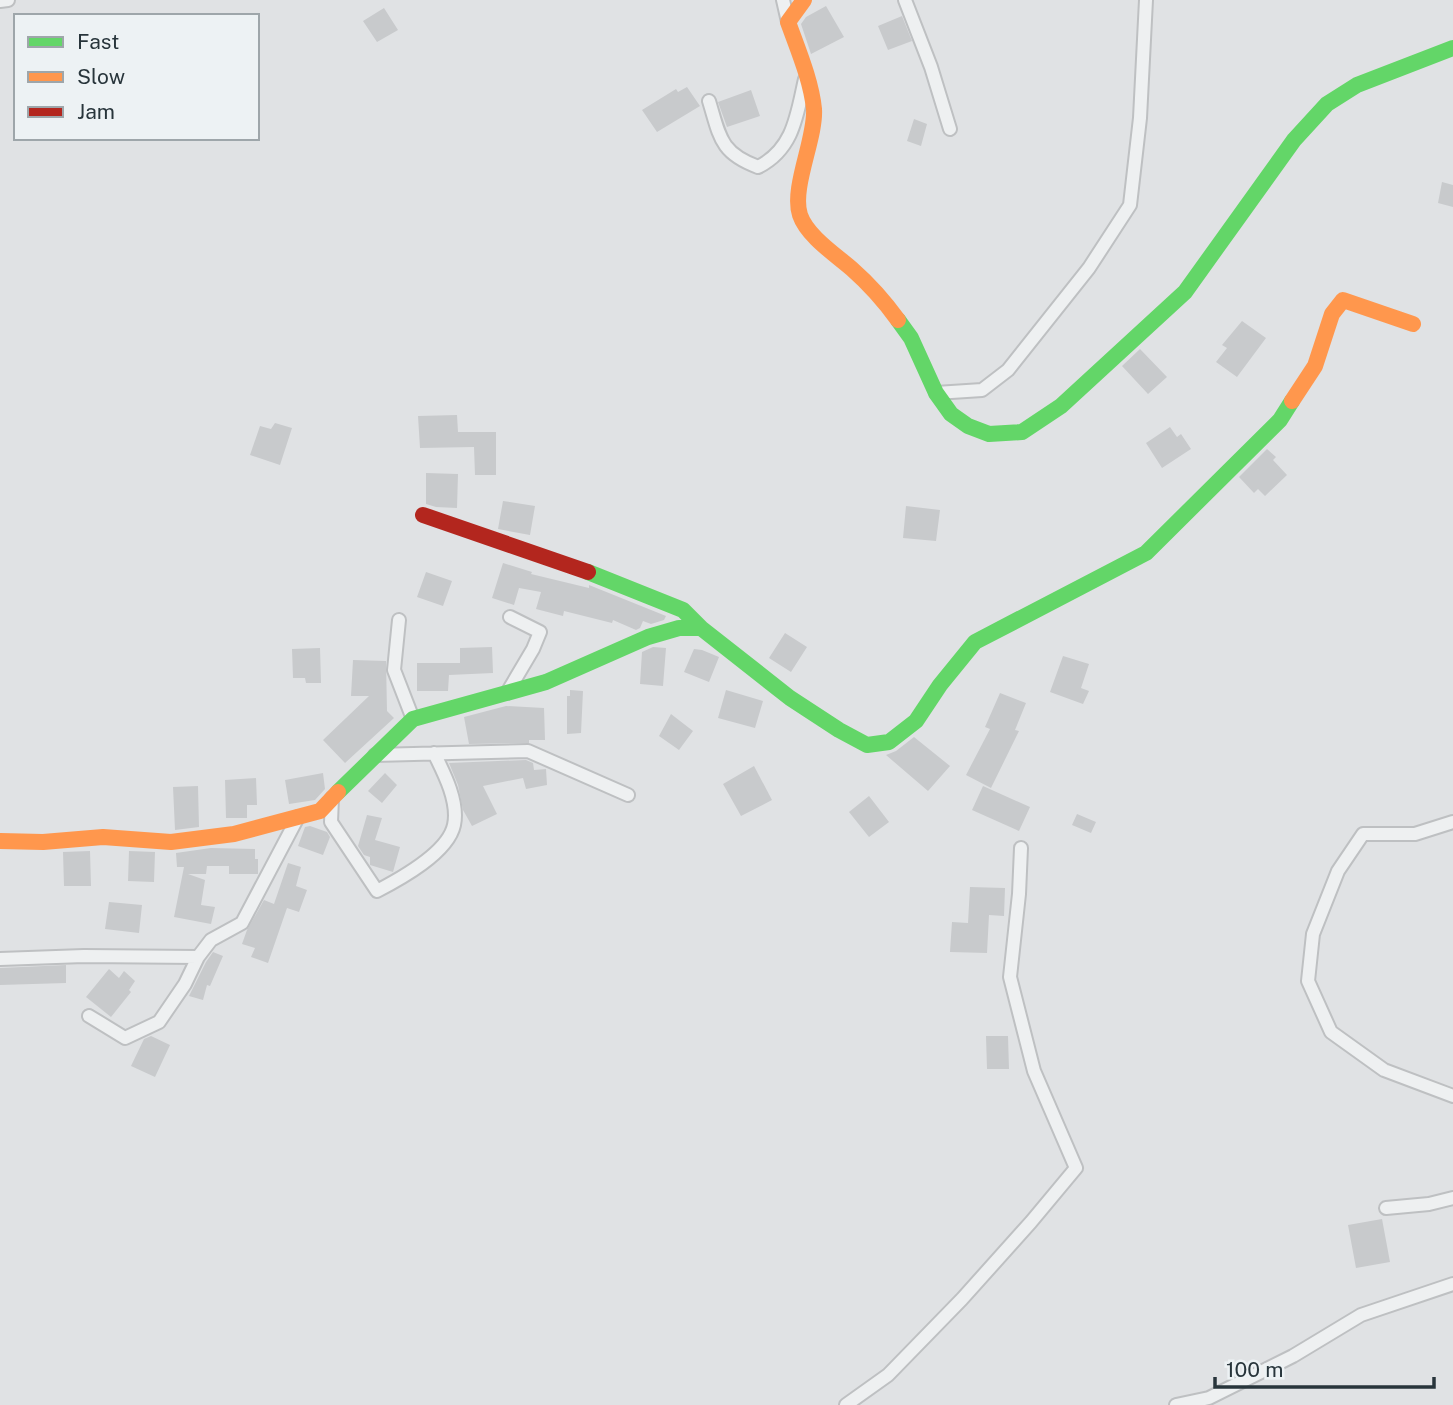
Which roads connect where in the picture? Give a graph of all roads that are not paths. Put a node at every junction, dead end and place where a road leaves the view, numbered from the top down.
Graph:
1 (8, 0) edge
2 (783, 0) edge
3 (804, 0) edge
4 (905, 0) edge
5 (1146, 0) edge
6 (0, 1) edge
7 (789, 23) junction
8 (1453, 48) edge
9 (806, 75) junction
10 (709, 101) dead end
11 (950, 129) dead end
12 (1413, 324) dead end
13 (936, 393) junction
14 (423, 515) dead end
15 (510, 617) dead end
16 (399, 620) dead end
17 (701, 628) junction
18 (506, 693) junction
19 (413, 719) junction
20 (434, 753) junction
21 (375, 755) junction
22 (628, 795) dead end
23 (332, 799) junction
24 (298, 817) junction
25 (1453, 822) edge
26 (0, 841) edge
27 (1021, 848) dead end
28 (198, 957) junction
29 (0, 960) edge
30 (89, 1016) dead end
31 (1453, 1096) edge
32 (1453, 1198) edge
33 (1386, 1208) dead end
34 (1453, 1284) edge
35 (846, 1405) edge
36 (1176, 1405) edge

1 - 6 street
2 - 7 street
3 - 7 street
4 - 11 street
5 - 13 street
7 - 9 street
8 - 13 street
9 - 10 street
9 - 13 street
12 - 17 street
14 - 17 street
15 - 18 street
16 - 19 street
17 - 18 street
18 - 19 street
19 - 21 street
20 - 21 street
20 - 22 street
20 - 23 street
21 - 23 street
23 - 24 street
24 - 26 street
24 - 28 street
25 - 31 street
27 - 35 street
28 - 29 street
28 - 30 street
32 - 33 street
34 - 36 street

